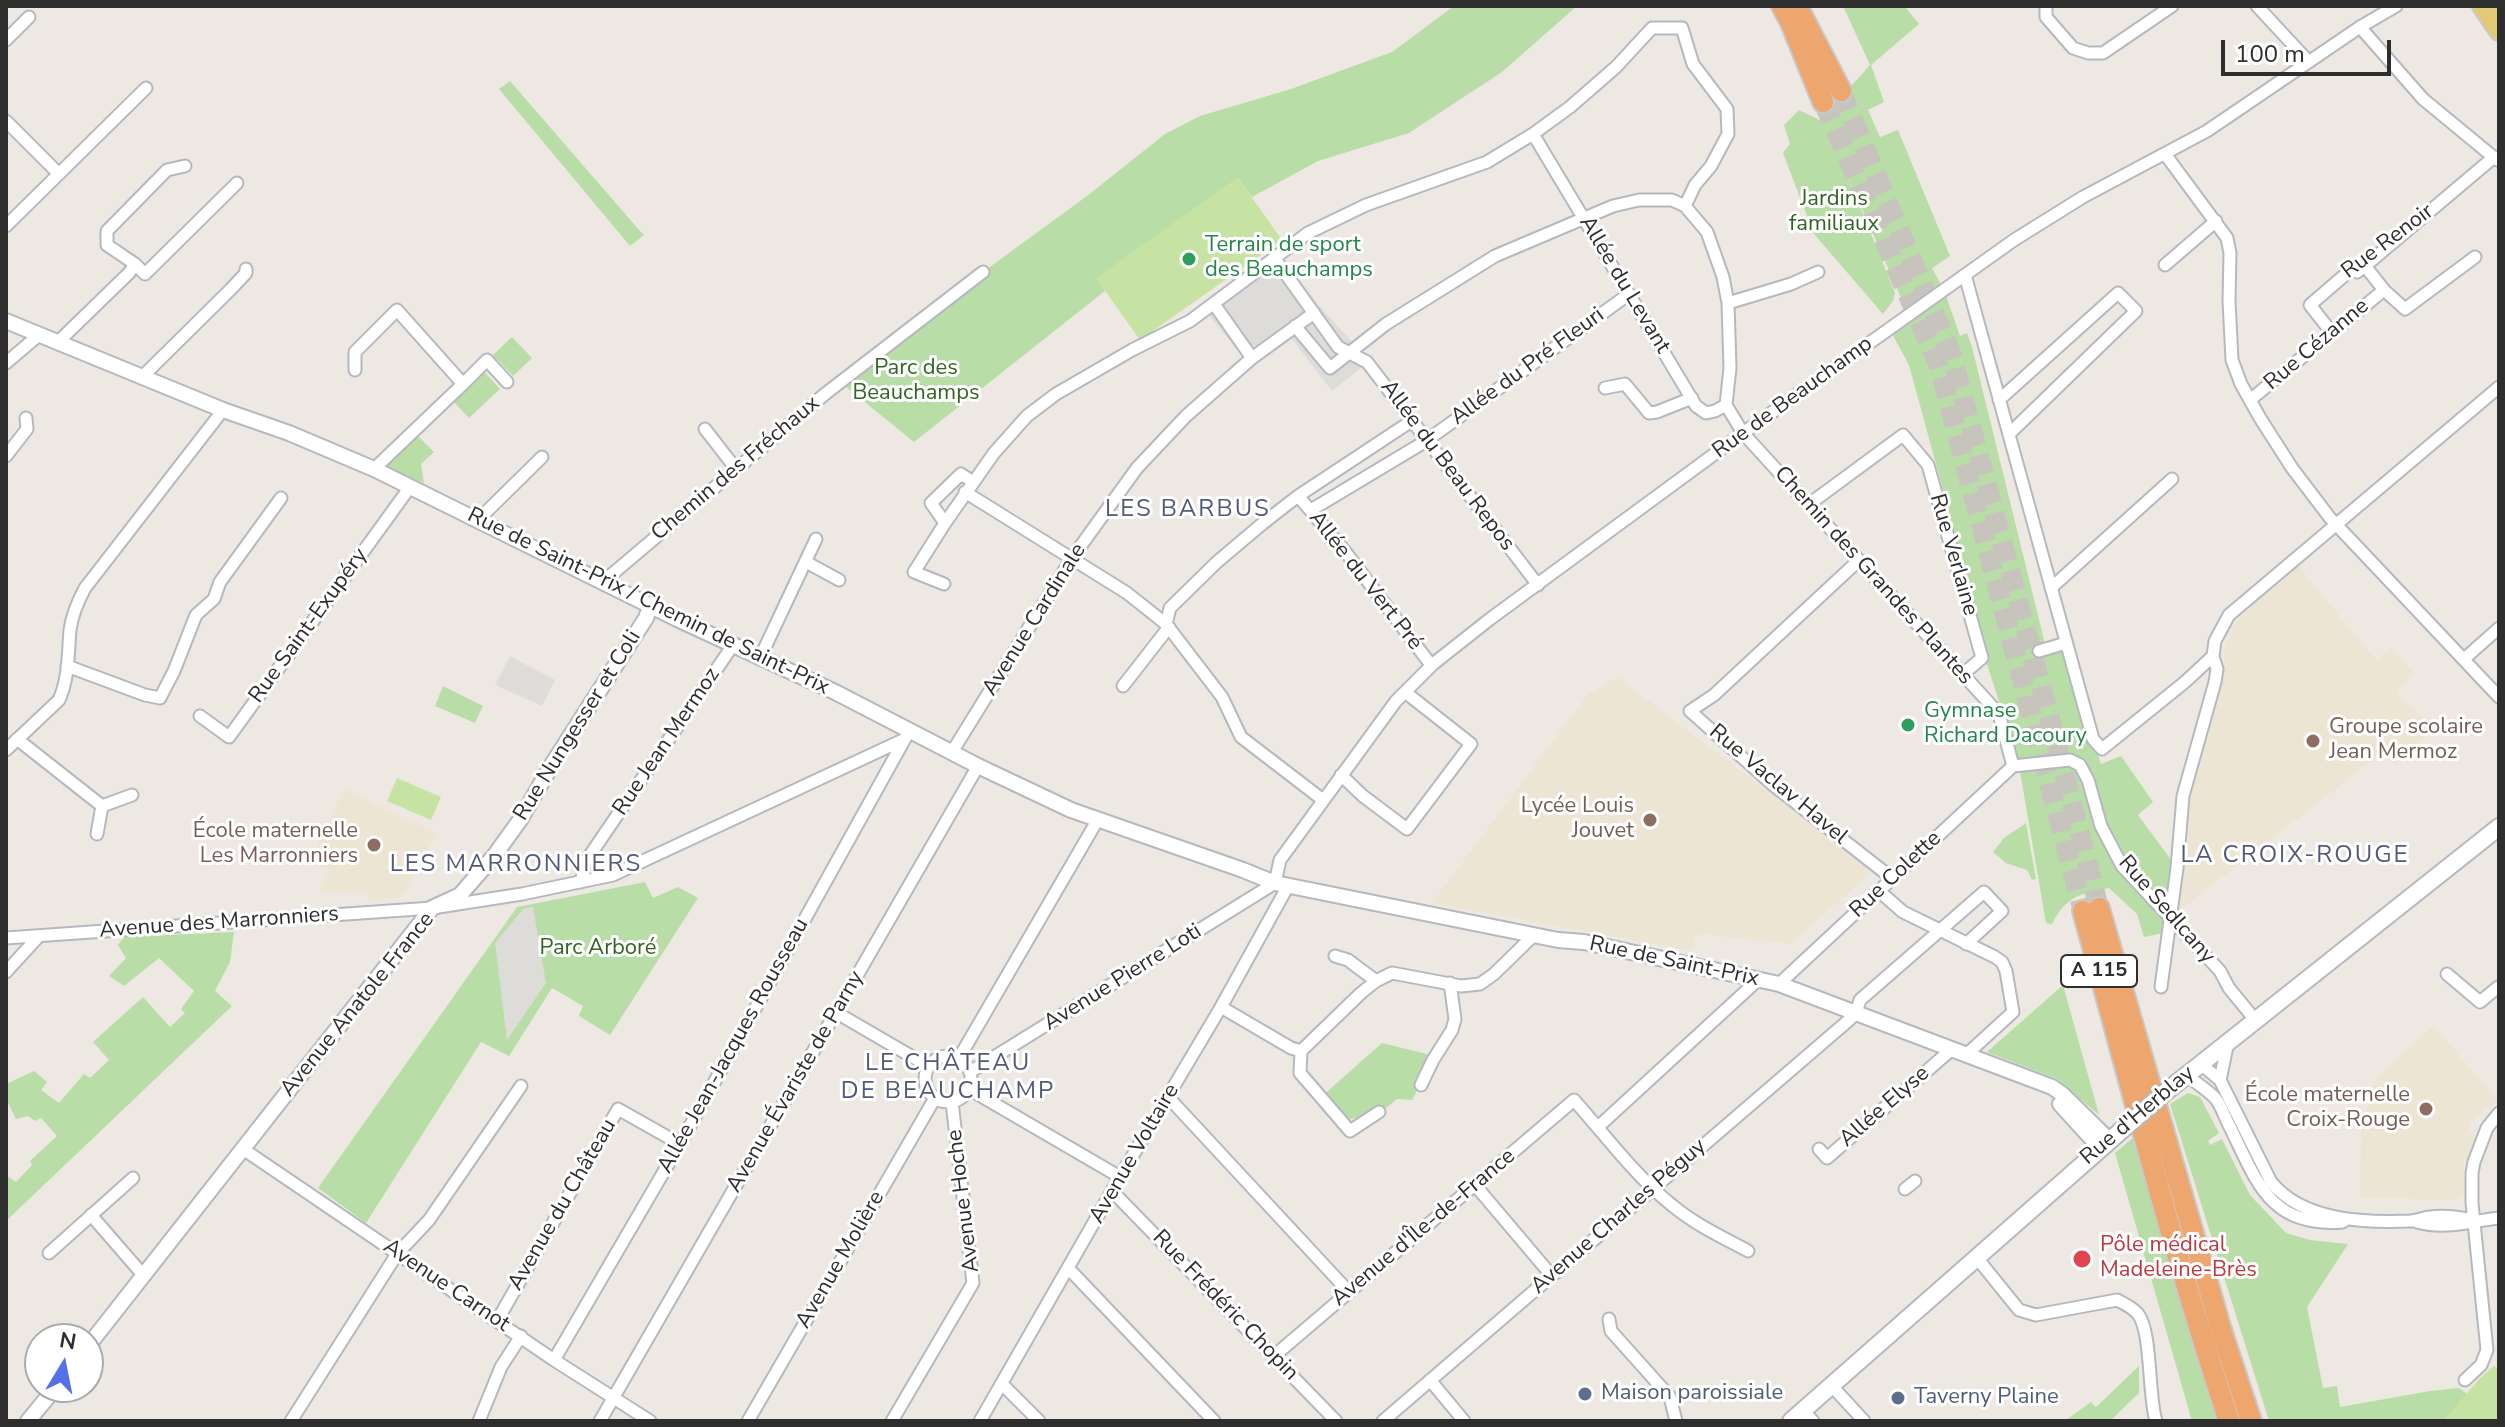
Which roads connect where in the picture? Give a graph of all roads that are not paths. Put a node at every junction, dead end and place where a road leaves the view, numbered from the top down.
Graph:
1 (1782, 6) edge
2 (1797, 6) edge
3 (2046, 6) edge
4 (2172, 6) edge
5 (2257, 6) edge
6 (2396, 6) edge
7 (2482, 6) edge
8 (29, 17) dead end
9 (2360, 27) junction
10 (2499, 31) edge
11 (6, 40) edge
12 (2309, 62) junction
13 (146, 88) dead end
14 (1841, 91) tunnel mouth
15 (1823, 102) tunnel mouth
16 (6, 121) edge
17 (1533, 134) junction
18 (2165, 154) junction
19 (2496, 159) edge
20 (185, 166) dead end
21 (59, 174) junction
22 (237, 183) dead end
23 (1685, 206) junction
24 (1583, 217) junction
25 (2216, 221) junction
26 (6, 226) edge
27 (2475, 257) dead end
28 (1275, 259) junction
29 (135, 264) junction
30 (2165, 265) dead end
31 (2365, 266) junction
32 (246, 269) dead end
33 (983, 272) dead end
34 (1818, 272) dead end
35 (1965, 275) junction
36 (2384, 290) junction
37 (1629, 294) junction
38 (1728, 303) junction
39 (1214, 304) junction
40 (1314, 313) junction
41 (6, 321) edge
42 (1295, 326) junction
43 (23, 328) junction
44 (2332, 333) junction
45 (40, 334) junction
46 (58, 342) junction
47 (19, 350) junction
48 (1352, 352) junction
49 (1252, 358) junction
50 (6, 363) edge
51 (355, 370) dead end
52 (142, 377) junction
53 (507, 382) dead end
54 (463, 384) junction
55 (2499, 387) edge
56 (1605, 388) dead end
57 (1692, 398) junction
58 (1999, 400) junction
59 (2250, 400) junction
60 (1726, 405) junction
61 (223, 410) junction
62 (26, 418) dead end
63 (1413, 420) junction
64 (705, 429) dead end
65 (1743, 433) junction
66 (2009, 434) junction
67 (1426, 441) junction
68 (6, 456) edge
69 (542, 457) dead end
70 (374, 469) junction
71 (736, 469) junction
72 (2172, 479) dead end
73 (973, 482) junction
74 (410, 487) junction
75 (965, 492) junction
76 (1298, 496) junction
77 (281, 498) dead end
78 (1808, 505) junction
79 (1311, 510) junction
80 (478, 520) junction
81 (945, 523) junction
82 (2336, 525) junction
83 (816, 539) dead end
84 (1072, 558) junction
85 (1858, 561) junction
86 (806, 562) junction
87 (839, 580) dead end
88 (604, 581) junction
89 (944, 584) dead end
90 (1538, 585) junction
91 (2051, 588) junction
92 (651, 604) junction
93 (1168, 626) junction
94 (2499, 628) edge
95 (2066, 643) junction
96 (733, 645) junction
97 (2039, 651) dead end
98 (2213, 656) junction
99 (760, 658) junction
100 (2464, 659) junction
101 (1433, 664) junction
102 (67, 666) junction
103 (1963, 674) junction
104 (1123, 686) dead end
105 (1405, 692) junction
106 (2499, 697) edge
107 (200, 716) dead end
108 (907, 735) junction
109 (17, 739) junction
110 (6, 750) edge
111 (952, 752) junction
112 (978, 766) junction
113 (2013, 766) junction
114 (1341, 775) junction
115 (132, 795) dead end
116 (1323, 800) junction
117 (102, 806) junction
118 (1097, 821) junction
119 (2499, 827) edge
120 (97, 834) dead end
121 (1893, 879) junction
122 (581, 882) junction
123 (1281, 885) junction
124 (1879, 891) junction
125 (432, 908) junction
126 (2170, 918) junction
127 (1940, 931) junction
128 (1534, 935) junction
129 (39, 936) junction
130 (6, 938) edge
131 (1966, 944) junction
132 (1335, 956) dead end
133 (6, 972) edge
134 (2447, 974) dead end
135 (1758, 980) junction
136 (1376, 981) junction
137 (1450, 983) junction
138 (1779, 984) junction
139 (2161, 987) dead end
140 (2499, 987) edge
141 (1221, 1007) junction
142 (837, 1013) junction
143 (1856, 1013) junction
144 (2256, 1021) junction
145 (2228, 1042) junction
146 (1301, 1051) junction
147 (1960, 1051) junction
148 (959, 1058) junction
149 (2201, 1064) junction
150 (928, 1066) junction
151 (970, 1072) junction
152 (2186, 1075) junction
153 (2220, 1080) junction
154 (1421, 1085) dead end
155 (521, 1086) dead end
156 (969, 1089) junction
157 (1168, 1097) junction
158 (935, 1098) junction
159 (952, 1102) junction
160 (1379, 1112) dead end
161 (2499, 1113) edge
162 (1598, 1127) junction
163 (680, 1144) junction
164 (2105, 1144) junction
165 (243, 1149) junction
166 (1819, 1149) dead end
167 (1120, 1177) junction
168 (133, 1178) dead end
169 (1915, 1181) dead end
170 (1475, 1185) junction
171 (1652, 1188) junction
172 (1905, 1189) dead end
173 (1113, 1192) junction
174 (91, 1215) junction
175 (2499, 1218) edge
176 (2373, 1220) junction
177 (2474, 1220) junction
178 (1748, 1251) dead end
179 (49, 1253) dead end
180 (397, 1254) junction
181 (1977, 1258) junction
182 (1068, 1268) junction
183 (144, 1276) junction
184 (1552, 1276) junction
185 (1349, 1292) junction
186 (1609, 1319) dead end
187 (497, 1321) junction
188 (104, 1326) edge
189 (521, 1336) junction
190 (1274, 1356) junction
191 (554, 1360) junction
192 (1430, 1380) junction
193 (2465, 1380) dead end
194 (1002, 1384) junction
195 (1831, 1385) junction
196 (613, 1398) junction
197 (43, 1403) edge
198 (1802, 1418) edge
199 (28, 1421) edge
200 (291, 1421) edge
201 (479, 1421) edge
202 (600, 1421) edge
203 (650, 1421) edge
204 (748, 1421) edge
205 (892, 1421) edge
206 (980, 1421) edge
207 (1039, 1421) edge
208 (1214, 1421) edge
209 (1336, 1421) edge
210 (1383, 1421) edge
211 (1464, 1421) edge
212 (1676, 1421) edge
213 (1864, 1421) edge
214 (2156, 1421) edge
215 (2229, 1421) edge
216 (2251, 1421) edge

1 - 15 highway
2 - 14 highway
3 - 4 street
5 - 12 street
6 - 9 street, Rue de Beauchamp
7 - 10 main road
8 - 11 street
9 - 12 street, Rue de Beauchamp
9 - 19 street
12 - 18 street, Rue de Beauchamp
13 - 21 street
16 - 21 street
17 - 23 street
17 - 24 street, Allée du Levant
17 - 28 street
18 - 25 street
18 - 35 street, Rue de Beauchamp
19 - 31 street, Rue Renoir
20 - 29 street
21 - 26 street
22 - 29 street
23 - 24 street
23 - 38 street
24 - 37 street, Allée du Levant
24 - 48 street
25 - 30 street
25 - 59 street
27 - 36 street, Rue Cézanne
28 - 39 street
28 - 40 street, Allée du Beau Repos
29 - 46 street
31 - 36 street, Rue Cézanne
31 - 44 street, Rue Renoir
32 - 52 street
33 - 71 street, Chemin des Fréchaux
34 - 38 street
35 - 58 street
35 - 65 street, Rue de Beauchamp
36 - 44 street, Rue Cézanne
37 - 57 street, Allée du Levant
37 - 67 street, Allée du Pré Fleuri
38 - 60 street
39 - 49 street
39 - 73 street
40 - 42 street, Avenue Cardinale
40 - 48 street, Allée du Beau Repos
41 - 43 street, Rue de Saint-Prix / Chemin de Saint-Prix
42 - 48 street
42 - 49 street, Avenue Cardinale
43 - 45 street, Rue de Saint-Prix / Chemin de Saint-Prix
43 - 47 street
44 - 59 street, Rue Cézanne
45 - 46 street, Rue de Saint-Prix / Chemin de Saint-Prix
45 - 47 street
46 - 52 street, Rue de Saint-Prix / Chemin de Saint-Prix
47 - 50 street
48 - 63 street, Allée du Beau Repos
49 - 84 street, Avenue Cardinale
51 - 54 street
52 - 61 street, Rue de Saint-Prix / Chemin de Saint-Prix
53 - 54 street
54 - 70 street
55 - 82 street
56 - 57 street
57 - 60 street
58 - 66 street
58 - 66 street
59 - 82 street
60 - 65 street, Chemin des Grandes Plantes
61 - 70 street, Rue de Saint-Prix / Chemin de Saint-Prix
61 - 102 street
62 - 68 street
63 - 67 street, Allée du Beau Repos
63 - 76 street
64 - 71 street
65 - 78 street, Chemin des Grandes Plantes
65 - 90 street, Rue de Beauchamp
66 - 91 street
67 - 79 street, Allée du Pré Fleuri
67 - 90 street, Allée du Beau Repos
69 - 80 street
70 - 74 street, Rue de Saint-Prix / Chemin de Saint-Prix
71 - 88 street, Chemin des Fréchaux
72 - 91 street
73 - 75 street
73 - 81 street
74 - 80 street, Rue de Saint-Prix / Chemin de Saint-Prix
74 - 107 street, Rue Saint-Exupéry
75 - 81 street
75 - 84 street
76 - 79 street, Allée du Vert Pré
76 - 93 street
77 - 102 street
78 - 85 street, Chemin des Grandes Plantes
78 - 103 street, Rue Verlaine
79 - 101 street, Allée du Vert Pré
80 - 88 street, Rue de Saint-Prix / Chemin de Saint-Prix
81 - 89 street
82 - 98 street
82 - 100 street
83 - 86 street
84 - 93 street
84 - 111 street, Avenue Cardinale
85 - 103 street, Chemin des Grandes Plantes
85 - 121 street, Rue Vaclav Havel
86 - 87 street
86 - 99 street
88 - 92 street, Rue de Saint-Prix / Chemin de Saint-Prix
90 - 101 street, Rue de Beauchamp
91 - 95 street
92 - 96 street, Rue de Saint-Prix / Chemin de Saint-Prix
92 - 125 street, Rue Nungesser et Coli
93 - 104 street
93 - 116 street
94 - 100 street
95 - 97 street
95 - 98 street
96 - 99 street, Rue de Saint-Prix / Chemin de Saint-Prix
96 - 122 street, Rue Jean Mermoz
98 - 126 street
99 - 108 street, Rue de Saint-Prix / Chemin de Saint-Prix
100 - 106 street
101 - 105 street, Rue de Beauchamp
102 - 109 street
103 - 113 street, Chemin des Grandes Plantes
105 - 114 street, Rue de Beauchamp
105 - 114 street
108 - 111 street, Rue de Saint-Prix / Chemin de Saint-Prix
108 - 122 street, Avenue Anatole France
108 - 163 street, Allée Jean-Jacques Rousseau
109 - 110 street
109 - 117 street
111 - 112 street, Rue de Saint-Prix / Chemin de Saint-Prix
112 - 118 street, Rue de Saint-Prix / Chemin de Saint-Prix
112 - 142 street, Avenue Évariste de Parny
113 - 121 street, Rue Colette
113 - 126 street, Rue Sedlcany
114 - 116 street, Rue de Beauchamp
115 - 117 street
116 - 123 street, Rue de Beauchamp
117 - 120 street
118 - 123 street, Rue de Saint-Prix / Chemin de Saint-Prix
118 - 148 street
119 - 144 main road, Rue d'Herblay
121 - 124 street, Rue Colette
122 - 125 street, Avenue Anatole France
123 - 128 street, Rue de Saint-Prix
123 - 141 street, Avenue Voltaire
123 - 151 street, Avenue Pierre Loti
124 - 127 street
124 - 138 street, Rue Colette
125 - 129 street, Avenue des Marronniers
125 - 165 street, Avenue Anatole France
126 - 139 street
126 - 144 street, Rue Sedlcany
127 - 131 street
127 - 131 street, Avenue Charles Péguy
127 - 143 street, Avenue Charles Péguy
128 - 135 street, Rue de Saint-Prix
128 - 137 street
129 - 130 street, Avenue des Marronniers
129 - 133 street
131 - 147 street
132 - 136 street
134 - 140 street
135 - 138 street, Rue de Saint-Prix
135 - 162 street
136 - 137 street
136 - 146 street
137 - 154 street
138 - 143 street, Rue de Saint-Prix
141 - 146 street
141 - 157 street, Avenue Voltaire
142 - 150 street
142 - 196 street, Avenue Évariste de Parny
143 - 147 street, Rue de Saint-Prix
143 - 171 street, Avenue Charles Péguy
144 - 145 main road, Rue d'Herblay
145 - 149 main road, Rue d'Herblay
145 - 153 street
146 - 160 street
147 - 164 street, Rue de Saint-Prix
147 - 166 street, Allée Elyse
148 - 150 street
148 - 151 street
149 - 152 main road, Rue d'Herblay
149 - 153 street
150 - 158 street
151 - 156 street
152 - 164 main road, Rue d'Herblay, bridge
152 - 176 street
153 - 176 street
155 - 180 street
156 - 159 street
156 - 167 street
157 - 167 street, Avenue Voltaire
157 - 185 street
158 - 159 street
158 - 204 street, Avenue Molière
159 - 205 street, Avenue Hoche
161 - 177 street
162 - 170 street, Avenue d'Île-de-France
162 - 171 street
163 - 187 street, Avenue du Château
163 - 191 street, Allée Jean-Jacques Rousseau
164 - 181 main road, Rue d'Herblay
165 - 180 street, Avenue Carnot
165 - 183 street, Avenue Anatole France
167 - 173 street, Avenue Voltaire
168 - 174 street
169 - 172 street
170 - 184 street
170 - 185 street, Avenue d'Île-de-France
171 - 178 street
171 - 184 street, Avenue Charles Péguy
173 - 182 street, Avenue Voltaire
173 - 190 street, Rue Frédéric Chopin
174 - 179 street
174 - 183 street
175 - 177 street
176 - 177 street
177 - 193 street
180 - 187 street, Avenue Carnot
180 - 200 street
181 - 195 main road, Rue d'Herblay
181 - 214 street
182 - 194 street, Avenue Voltaire
182 - 208 street
183 - 188 street, Avenue Anatole France
184 - 192 street, Avenue Charles Péguy
185 - 190 street, Avenue d'Île-de-France
186 - 212 street
187 - 189 street, Avenue Carnot
189 - 191 street, Avenue Carnot
189 - 201 street
190 - 209 street, Rue Frédéric Chopin
191 - 196 street, Avenue Carnot
192 - 210 street, Avenue Charles Péguy
192 - 211 street
194 - 206 street, Avenue Voltaire
194 - 207 street
195 - 198 main road, Rue d'Herblay
195 - 213 street
196 - 202 street, Avenue Évariste de Parny
196 - 203 street, Avenue Carnot
197 - 199 street
215 - 216 highway, A 115

